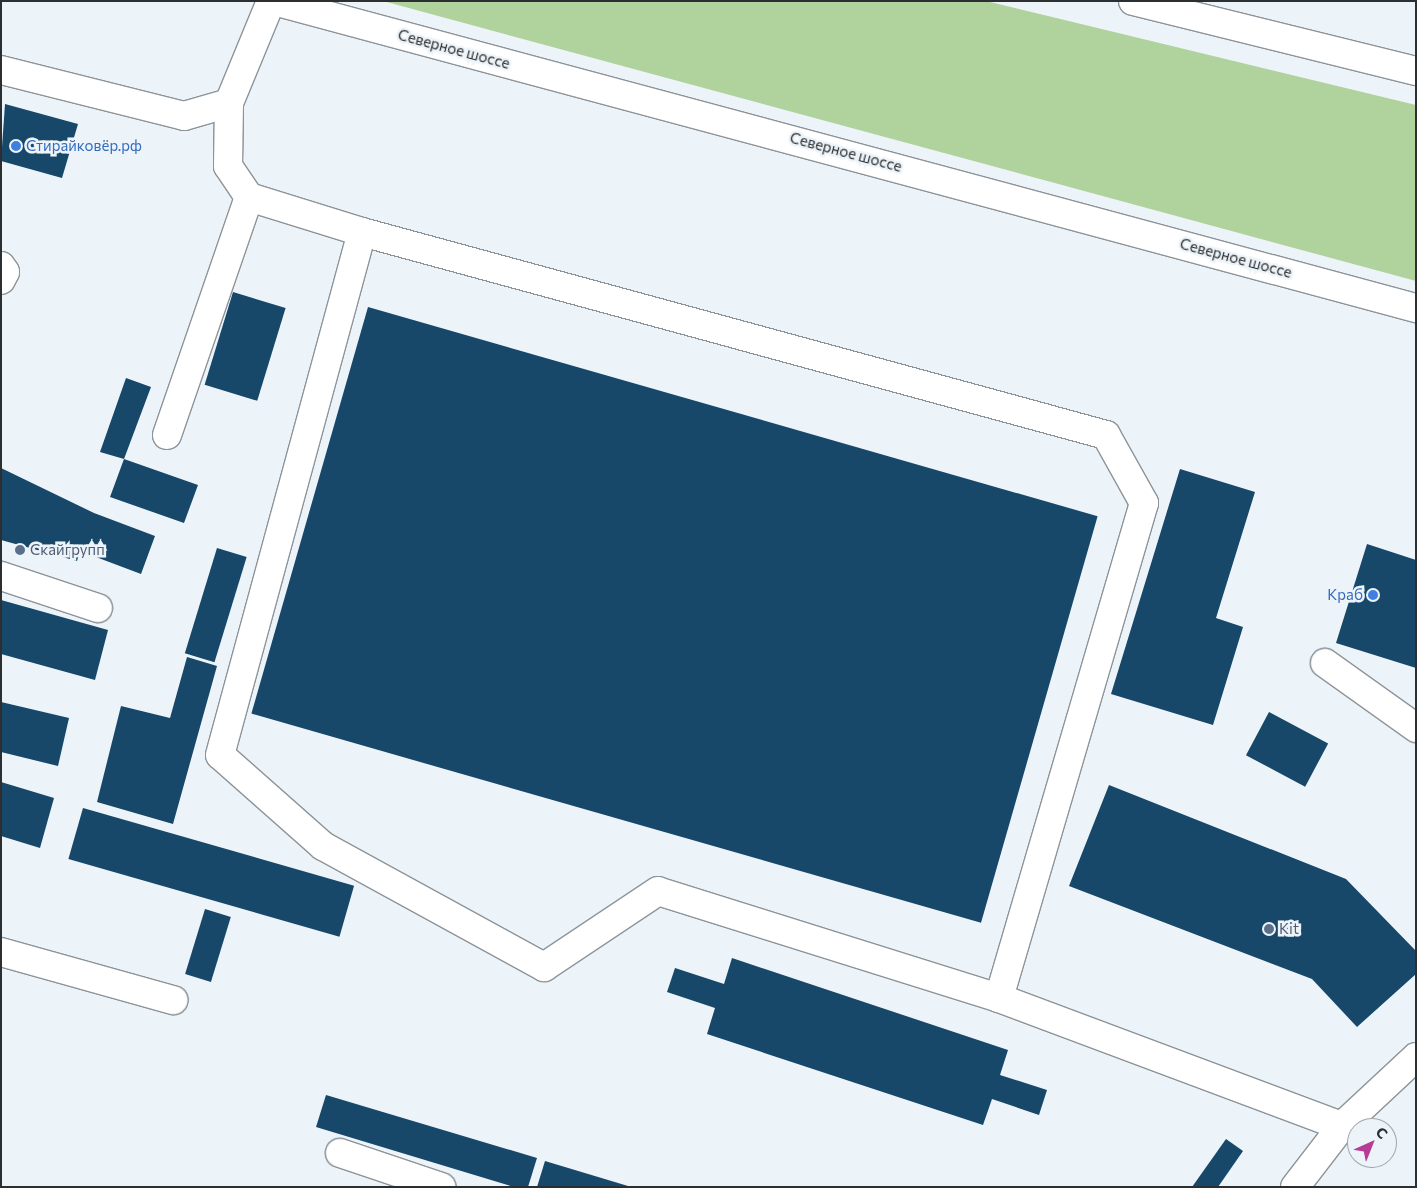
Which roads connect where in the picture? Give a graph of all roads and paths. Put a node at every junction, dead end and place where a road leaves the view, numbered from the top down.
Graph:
1 (272, 1) edge
2 (1133, 1) edge
3 (1, 70) edge
4 (1416, 71) edge
5 (228, 103) junction
6 (249, 197) junction
7 (362, 232) junction
8 (1, 266) edge
9 (1, 280) edge
10 (1416, 308) edge
11 (167, 435) dead end
12 (1, 576) edge
13 (98, 608) dead end
14 (1325, 663) dead end
15 (1416, 728) edge
16 (1, 952) edge
17 (999, 998) junction
18 (173, 1000) dead end
19 (1416, 1057) edge
20 (1342, 1126) junction
21 (340, 1153) dead end
22 (441, 1187) edge
23 (1295, 1187) edge

1 - 5 main road
1 - 10 main road, Северное шоссе
2 - 4 main road
3 - 5 main road
5 - 6 main road
6 - 7 main road
6 - 11 main road
7 - 17 main road
7 - 17 main road
8 - 9 main road
12 - 13 main road
14 - 15 main road
16 - 18 main road
17 - 20 main road
19 - 20 main road
20 - 23 main road
21 - 22 main road

